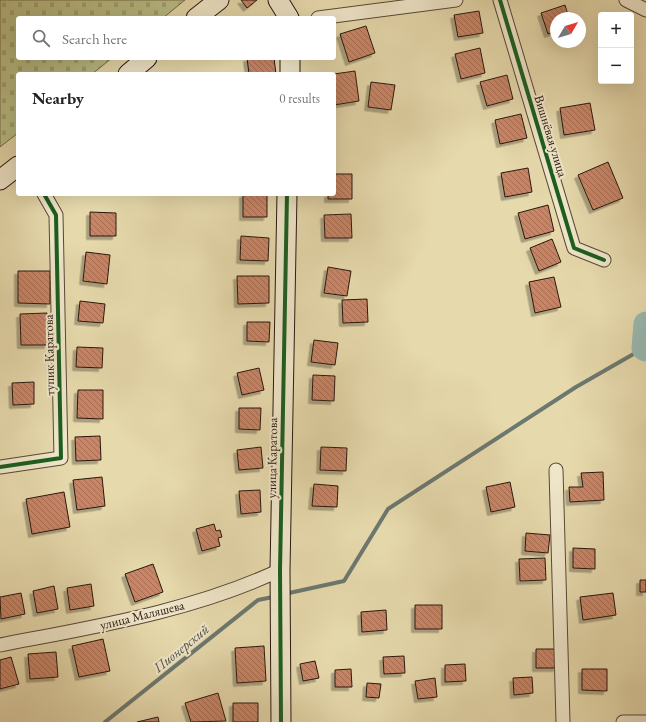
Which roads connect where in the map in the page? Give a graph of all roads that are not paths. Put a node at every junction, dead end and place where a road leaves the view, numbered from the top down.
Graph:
1 (219, 0) edge
2 (278, 0) edge
3 (456, 0) edge
4 (500, 0) edge
5 (626, 0) edge
6 (646, 10) edge
7 (199, 16) edge
8 (288, 16) edge
9 (333, 16) edge
10 (145, 60) edge
11 (290, 60) edge
12 (130, 72) edge
13 (290, 72) edge
14 (16, 168) edge
15 (0, 180) edge
16 (45, 196) edge
17 (287, 196) edge
18 (604, 260) dead end
19 (0, 467) edge
20 (556, 470) dead end
21 (280, 570) junction
22 (0, 645) edge
23 (280, 722) edge
24 (563, 722) edge
25 (623, 722) edge
26 (646, 722) edge

1 - 7 street
2 - 8 street
3 - 9 street
4 - 18 street, Вишнёвая улица
5 - 6 street
10 - 12 street
11 - 13 street
14 - 15 street
16 - 19 street, тупик Каратова
17 - 21 street, улица Каратова
20 - 24 street
21 - 22 street, улица Маляшева
21 - 23 street, улица Каратова
25 - 26 street

